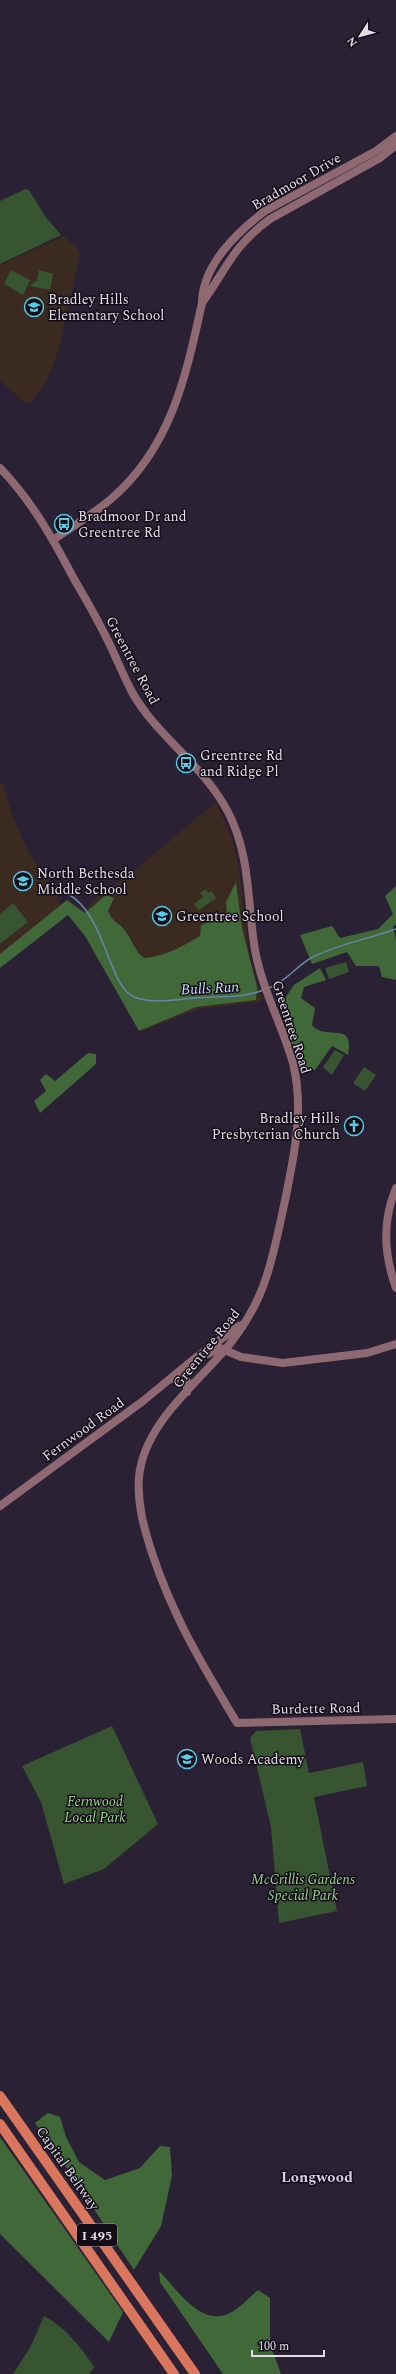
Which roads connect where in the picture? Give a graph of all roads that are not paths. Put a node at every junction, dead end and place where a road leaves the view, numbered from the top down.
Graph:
1 (396, 136) edge
2 (396, 145) edge
3 (202, 303) junction
4 (0, 468) edge
5 (53, 540) junction
6 (396, 1188) edge
7 (396, 1288) edge
8 (244, 1325) junction
9 (215, 1343) junction
10 (396, 1344) edge
11 (227, 1347) junction
12 (180, 1371) junction
13 (171, 1379) junction
14 (187, 1392) junction
15 (0, 1506) edge
16 (396, 1719) edge
17 (237, 1723) joint
18 (0, 2096) edge
19 (0, 2124) edge
20 (174, 2374) edge
21 (195, 2374) edge

1 - 3 street, Bradmoor Drive
2 - 3 street, Bradmoor Drive
3 - 5 street, Bradmoor Drive
4 - 5 street, Greentree Road
5 - 8 street, Greentree Road
6 - 7 street
8 - 9 street, Fernwood Road
8 - 11 street, Greentree Road
9 - 11 street
9 - 12 street, Fernwood Road
10 - 11 street
11 - 12 street, Fernwood Road
11 - 14 street, Greentree Road
12 - 13 street, Fernwood Road
13 - 14 street
13 - 15 street, Fernwood Road
14 - 17 street, Greentree Road
16 - 17 street, Burdette Road
18 - 21 highway, Capital Beltway / I 495
19 - 20 highway, I 495

